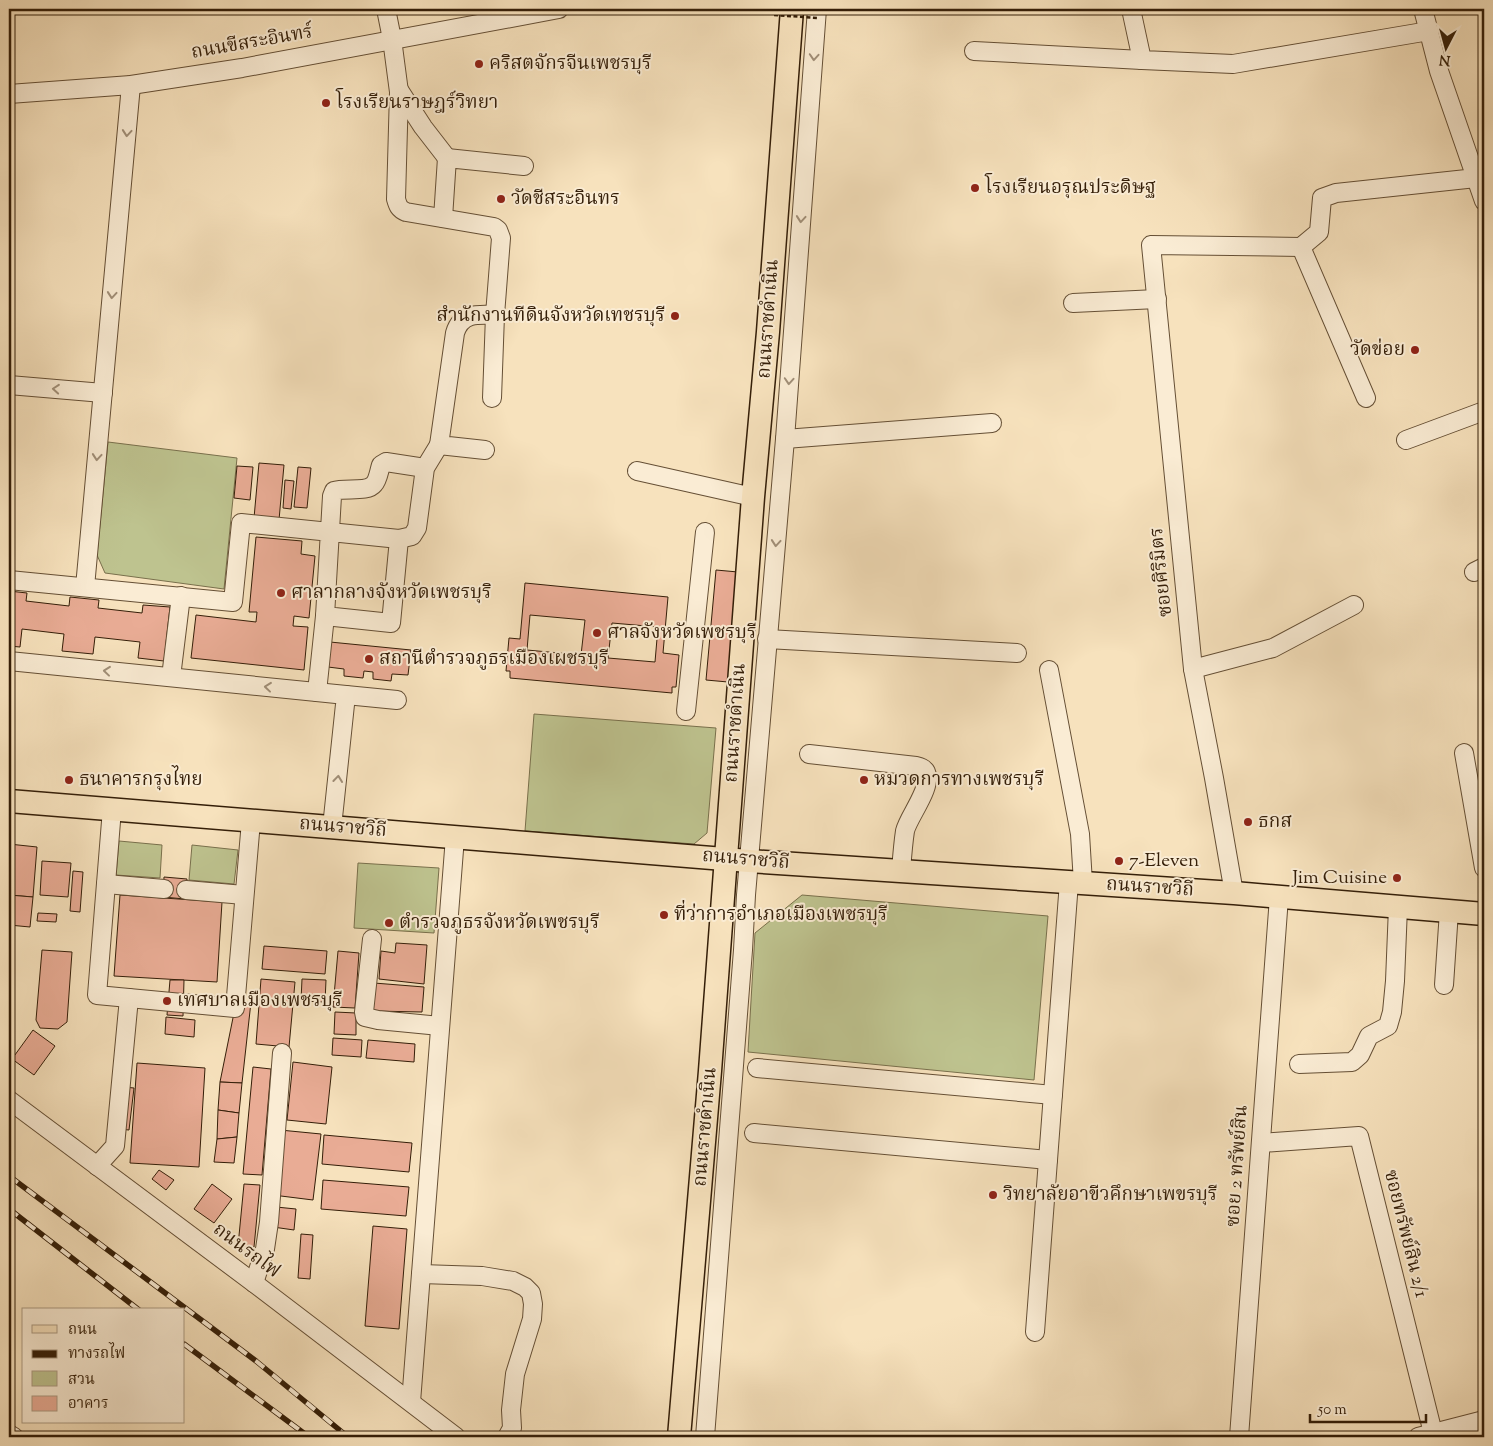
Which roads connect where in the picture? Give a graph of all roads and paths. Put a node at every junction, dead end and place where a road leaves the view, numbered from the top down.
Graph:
1 (386, 9) edge
2 (559, 9) edge
3 (1131, 9) edge
4 (1423, 9) edge
5 (783, 12) edge
6 (818, 14) edge
7 (1429, 31) junction
8 (392, 39) junction
9 (974, 51) dead end
10 (1142, 60) junction
11 (131, 84) junction
12 (399, 90) junction
13 (9, 94) edge
14 (784, 98) junction
15 (811, 101) junction
16 (447, 158) junction
17 (524, 166) dead end
18 (1476, 178) junction
19 (1484, 201) edge
20 (442, 218) junction
21 (1301, 247) junction
22 (1157, 299) junction
23 (1073, 303) dead end
24 (495, 315) junction
25 (768, 332) junction
26 (792, 335) junction
27 (9, 385) edge
28 (103, 394) junction
29 (492, 398) dead end
30 (1366, 398) dead end
31 (1484, 411) edge
32 (992, 423) dead end
33 (785, 439) junction
34 (1406, 440) dead end
35 (439, 445) junction
36 (485, 450) dead end
37 (425, 468) junction
38 (637, 471) dead end
39 (753, 497) junction
40 (329, 532) junction
41 (705, 532) dead end
42 (399, 539) junction
43 (9, 580) edge
44 (85, 587) junction
45 (181, 596) junction
46 (1354, 605) dead end
47 (325, 616) junction
48 (767, 639) junction
49 (1017, 653) dead end
50 (742, 654) junction
51 (766, 657) junction
52 (9, 661) edge
53 (1193, 668) junction
54 (1049, 670) dead end
55 (172, 677) junction
56 (317, 692) junction
57 (346, 695) junction
58 (397, 700) dead end
59 (686, 710) dead end
60 (1464, 753) dead end
61 (809, 754) dead end
62 (9, 801) edge
63 (112, 810) junction
64 (250, 821) junction
65 (332, 827) junction
66 (455, 837) junction
67 (726, 858) junction
68 (749, 861) junction
69 (1484, 868) edge
70 (901, 871) junction
71 (1076, 883) junction
72 (106, 884) junction
73 (164, 888) dead end
74 (186, 890) dead end
75 (1234, 893) junction
76 (244, 895) junction
77 (1279, 897) junction
78 (1398, 907) junction
79 (1449, 911) junction
80 (1484, 914) edge
81 (372, 939) dead end
82 (1444, 985) dead end
83 (129, 998) junction
84 (440, 1026) junction
85 (282, 1053) dead end
86 (1299, 1064) dead end
87 (757, 1068) dead end
88 (710, 1070) junction
89 (733, 1072) junction
90 (1053, 1095) junction
91 (9, 1100) edge
92 (754, 1133) dead end
93 (1261, 1143) junction
94 (1048, 1160) junction
95 (98, 1166) junction
96 (421, 1274) junction
97 (254, 1283) junction
98 (1035, 1332) dead end
99 (411, 1402) junction
100 (1484, 1420) edge
101 (9, 1434) edge
102 (1428, 1436) edge
103 (14, 1437) edge
104 (456, 1437) edge
105 (507, 1437) edge
106 (680, 1437) edge
107 (705, 1437) edge
108 (1239, 1437) edge

1 - 8 street
2 - 8 street, ถนนขีสระอินทร์
3 - 10 street
4 - 7 street
5 - 6 path, bridge
5 - 14 main road, ถนนราชดำเนิน
6 -> 15 street
7 - 10 street
7 - 18 street
8 - 11 street, ถนนขีสระอินทร์
8 - 12 street
9 - 10 street
11 - 13 street, ถนนขีสระอินทร์
11 -> 28 street
12 - 16 street
12 - 20 street
14 - 15 street
14 - 25 main road, ถนนราชดำเนิน
15 -> 26 street
16 - 17 street
16 - 20 street
18 - 19 street
18 - 21 street
20 - 24 street
21 - 22 street, ซอยศิริมิตร
21 - 30 street
22 - 23 street
22 - 53 street, ซอยศิริมิตร
24 - 29 street
24 - 35 street
25 - 26 street
25 - 39 main road, ถนนราชดำเนิน
26 -> 33 street
28 -> 27 street
28 -> 44 street
31 - 34 street
32 - 33 street
33 -> 48 street
35 - 36 street
35 - 37 street
37 - 40 street
37 - 42 street
38 - 39 street
39 - 50 main road, ถนนราชดำเนิน
40 - 42 street
40 - 45 street
40 - 47 street
41 - 59 street
42 - 47 street
43 - 44 street
44 - 45 street
45 - 55 street
46 - 53 street
47 - 56 street
48 - 49 street
48 - 51 street
50 - 51 street
50 - 67 main road, ถนนราชดำเนิน
51 - 68 street
55 -> 52 street
53 - 75 street, ซอยศิริมิตร
54 - 71 street
56 -> 55 street
56 - 57 street
57 - 58 street
65 -> 57 street
60 - 69 street
61 - 70 street
62 - 63 main road, ถนนราชวิถี
63 - 64 main road, ถนนราชวิถี
63 - 72 street
64 - 65 main road, ถนนราชวิถี
64 - 76 street
65 - 66 main road, ถนนราชวิถี
66 - 67 main road, ถนนราชวิถี
66 - 84 street
67 - 68 main road, ถนนราชวิถี
67 - 88 main road, ถนนราชดำเนิน
68 - 70 main road, ถนนราชวิถี
68 - 89 street
70 - 71 main road, ถนนราชวิถี
71 - 75 main road, ถนนราชวิถี
71 - 90 street
72 - 73 street
72 - 83 street
74 - 76 street
75 - 77 main road, ถนนราชวิถี
76 - 83 street
77 - 78 main road, ถนนราชวิถี
77 - 93 street, ซอย 2 ทรัพย์สิน
78 - 79 main road, ถนนราชวิถี
78 - 86 street
79 - 80 main road, ถนนราชวิถี
79 - 82 street
81 - 84 street
83 - 95 street
84 - 96 street
85 - 97 street
87 - 90 street
88 - 89 street
88 - 106 main road, ถนนราชดำเนิน
89 - 107 street
90 - 94 street
91 - 95 street, ถนนรถไฟ
92 - 94 street
93 - 102 street, ซอยทรัพย์สิน 2/1
93 - 108 street, ซอย 2 ทรัพย์สิน
94 - 98 street
95 - 97 street, ถนนรถไฟ
96 - 99 street
96 - 105 street
97 - 99 street, ถนนรถไฟ
99 - 104 street, ถนนรถไฟ
100 - 102 street
101 - 103 street

